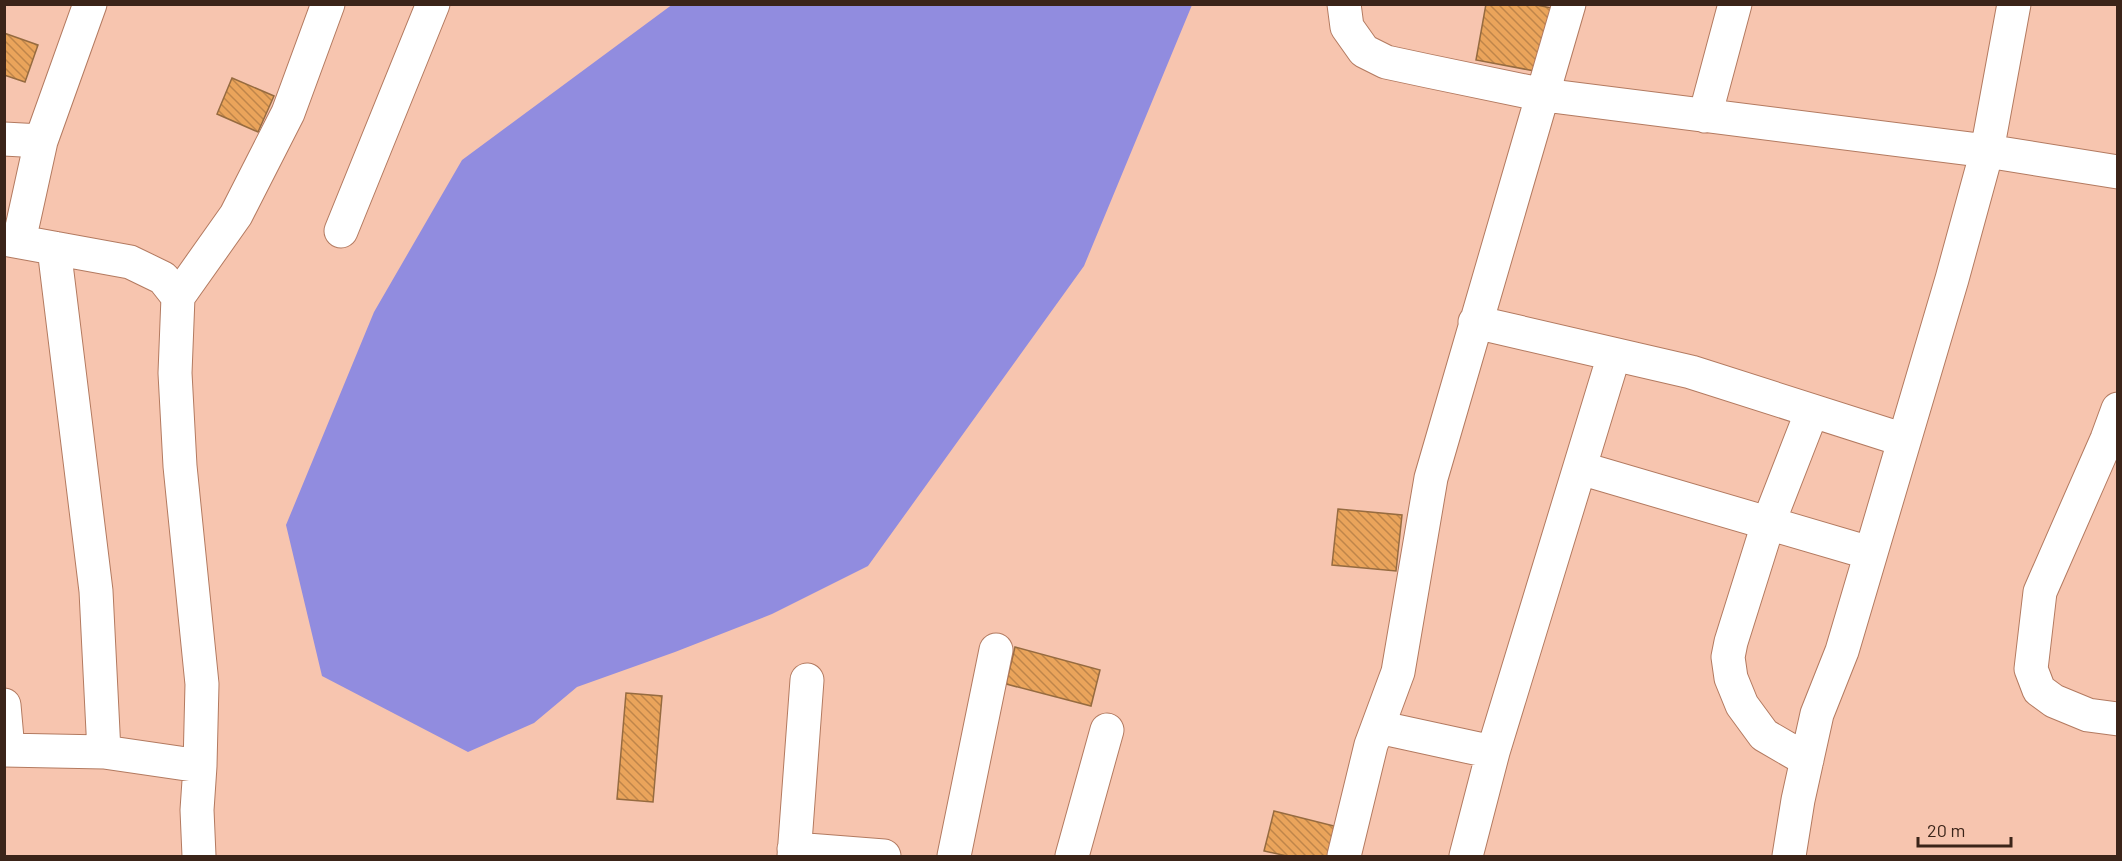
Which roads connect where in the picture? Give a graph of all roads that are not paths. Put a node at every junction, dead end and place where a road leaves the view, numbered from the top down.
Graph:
1 (90, 4) edge
2 (328, 4) edge
3 (433, 4) edge
4 (1344, 4) edge
5 (1569, 4) edge
6 (1735, 4) edge
7 (2014, 4) edge
8 (1544, 95) junction
9 (1705, 116) junction
10 (4, 139) edge
11 (41, 141) junction
12 (1988, 151) junction
13 (2118, 172) edge
14 (342, 231) dead end
15 (12, 240) edge
16 (54, 248) junction
17 (178, 297) junction
18 (1475, 322) junction
19 (1614, 355) junction
20 (2118, 409) edge
21 (1812, 411) junction
22 (1904, 440) junction
23 (1580, 468) junction
24 (1768, 524) junction
25 (1870, 553) junction
26 (996, 650) dead end
27 (807, 680) dead end
28 (4, 705) edge
29 (2118, 719) edge
30 (1378, 727) junction
31 (1107, 730) dead end
32 (6, 750) edge
33 (104, 752) junction
34 (1493, 753) junction
35 (1807, 760) junction
36 (200, 766) junction
37 (794, 853) edge
38 (199, 856) edge
39 (884, 856) edge
40 (954, 856) edge
41 (1072, 856) edge
42 (1344, 856) edge
43 (1466, 856) edge
44 (1789, 856) edge

1 - 11 street
2 - 17 street
3 - 14 street
4 - 8 street
5 - 8 street
6 - 9 street
7 - 12 street
8 - 9 street
8 - 18 street
9 - 12 street
10 - 11 street
11 - 15 street
12 - 13 street
12 - 22 street
15 - 16 street
16 - 17 street
16 - 33 street
17 - 36 street
18 - 19 street
18 - 30 street
19 - 21 street
19 - 23 street
20 - 29 street
21 - 22 street
21 - 24 street
22 - 25 street
23 - 24 street
23 - 34 street
24 - 25 street
24 - 35 street
25 - 35 street
26 - 40 street
27 - 37 street
28 - 32 street
30 - 34 street
30 - 42 street
31 - 41 street
32 - 33 street
33 - 36 street
34 - 43 street
35 - 44 street
36 - 38 street
37 - 39 street

